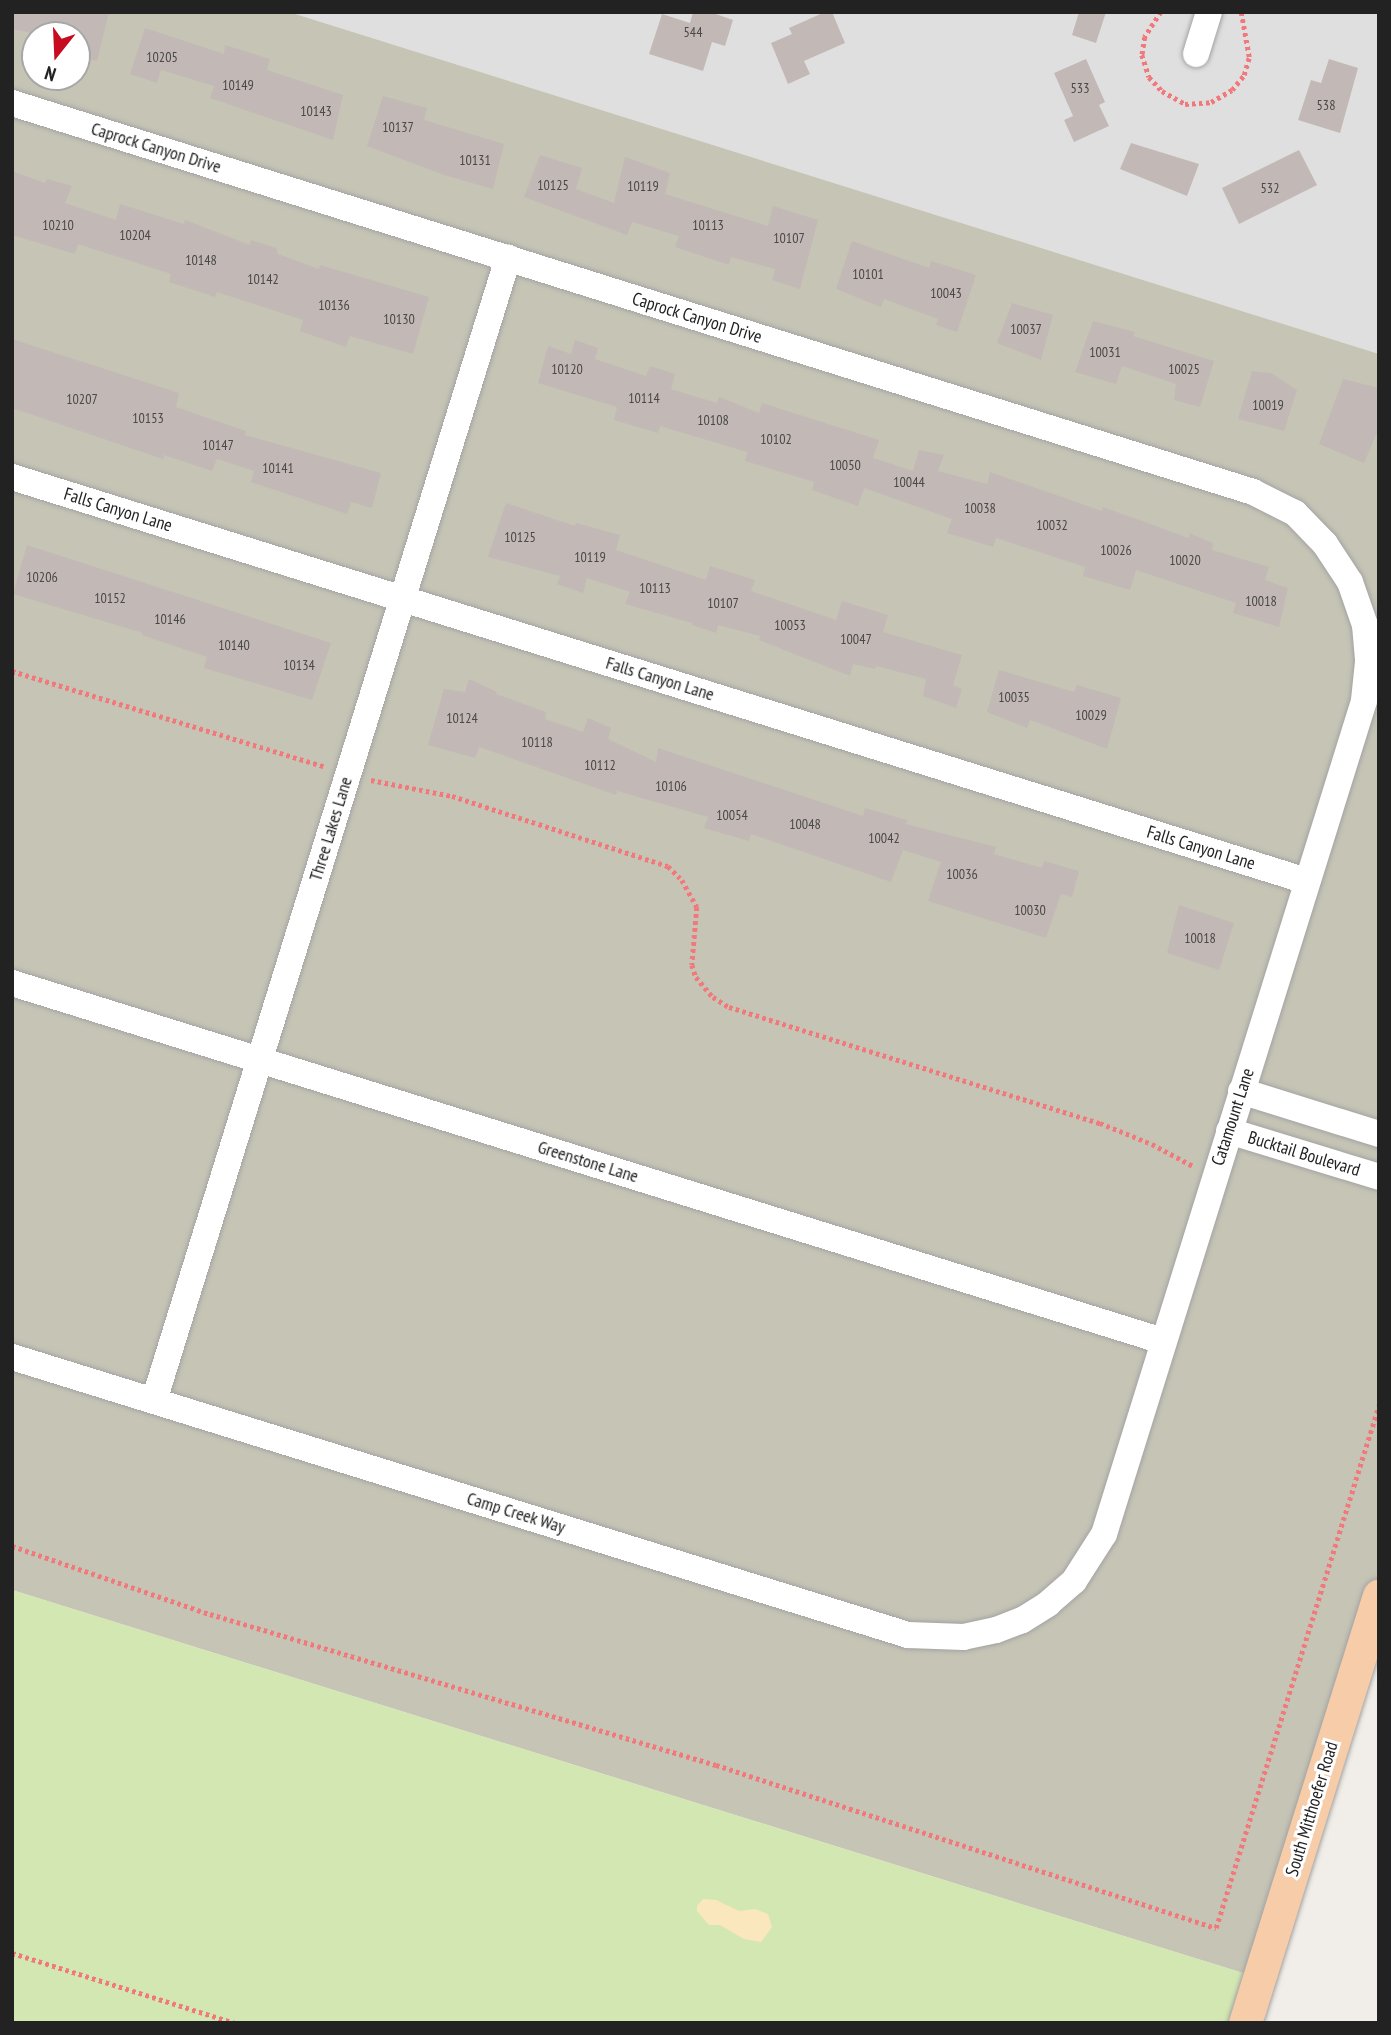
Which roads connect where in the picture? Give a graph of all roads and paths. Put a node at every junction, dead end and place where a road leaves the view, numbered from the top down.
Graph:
1 (1209, 12) edge
2 (1196, 54) dead end
3 (12, 103) edge
4 (508, 258) junction
5 (12, 477) edge
6 (1350, 582) joint
7 (402, 599) junction
8 (12, 671) edge
9 (348, 773) junction
10 (1307, 881) junction
11 (12, 983) edge
12 (259, 1060) junction
13 (1241, 1091) junction
14 (1229, 1130) junction
15 (1379, 1134) edge
16 (1214, 1176) junction
17 (1379, 1177) edge
18 (1163, 1341) junction
19 (12, 1357) edge
20 (154, 1401) junction
21 (1379, 1405) edge
22 (12, 1546) edge
23 (1379, 1595) edge
24 (1022, 1620) joint
25 (12, 1953) edge
26 (236, 2023) edge
27 (1245, 2023) edge

1 - 2 street
3 - 4 street, Caprock Canyon Drive
4 - 6 street, Caprock Canyon Drive
4 - 7 street, Three Lakes Lane
5 - 7 street, Falls Canyon Lane
6 - 10 street, Catamount Lane
7 - 9 street, Three Lakes Lane
7 - 10 street, Falls Canyon Lane
8 - 9 path
9 - 12 street, Three Lakes Lane
9 - 16 path
10 - 13 street, Catamount Lane
11 - 12 street, Greenstone Lane
12 - 18 street, Greenstone Lane
12 - 20 street, Three Lakes Lane
13 - 14 street, Catamount Lane
13 - 15 street
14 - 16 street, Catamount Lane
14 - 17 street, Bucktail Boulevard
16 - 18 street, Catamount Lane
18 - 24 street, Catamount Lane
19 - 20 street, Camp Creek Way
20 - 24 street, Camp Creek Way
21 - 22 path
23 - 27 main road, South Mitthoefer Road
25 - 26 path

